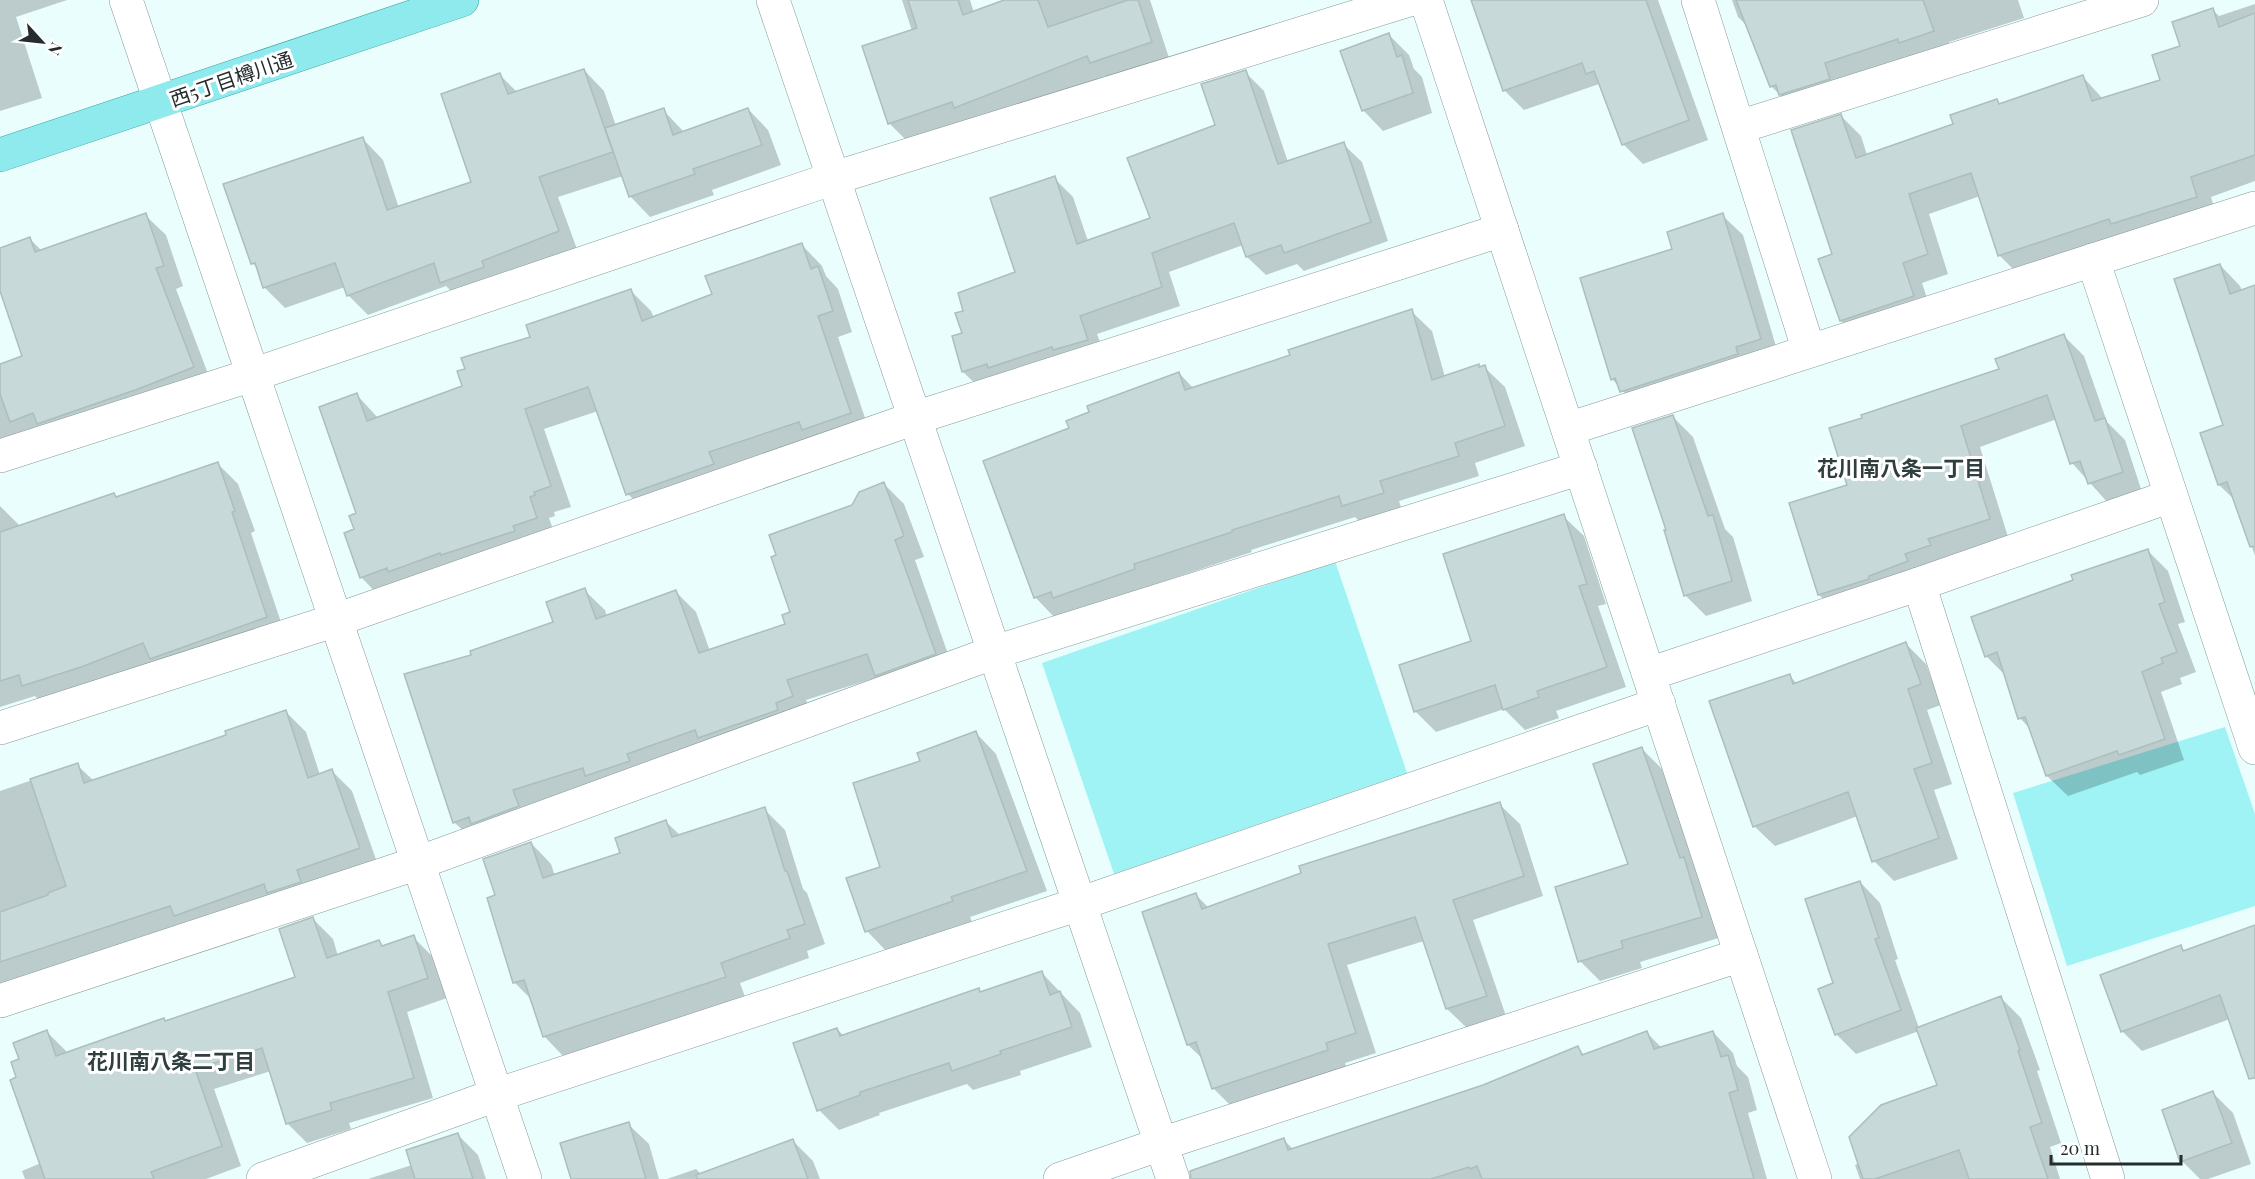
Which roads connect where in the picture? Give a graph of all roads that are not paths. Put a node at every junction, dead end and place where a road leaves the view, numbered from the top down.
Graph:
1 (126, 0) edge
2 (462, 0) edge
3 (773, 0) edge
4 (1409, 0) edge
5 (1426, 0) edge
6 (1698, 0) edge
7 (2142, 0) edge
8 (159, 102) junction
9 (1739, 127) junction
10 (0, 156) edge
11 (834, 178) junction
12 (2255, 208) edge
13 (1502, 230) junction
14 (2093, 260) junction
15 (1809, 351) junction
16 (252, 375) junction
17 (915, 418) junction
18 (1568, 429) junction
19 (0, 456) edge
20 (1581, 468) junction
21 (2171, 496) junction
22 (1919, 584) junction
23 (336, 620) junction
24 (995, 652) junction
25 (1654, 689) junction
26 (0, 728) edge
27 (2255, 748) edge
28 (418, 863) junction
29 (1080, 904) junction
30 (1741, 955) junction
31 (0, 1001) edge
32 (496, 1095) junction
33 (1161, 1144) junction
34 (263, 1179) edge
35 (525, 1179) edge
36 (1060, 1179) edge
37 (1173, 1179) edge
38 (1815, 1179) edge
39 (2108, 1179) edge

1 - 8 street
2 - 8 main road, 西5丁目樽川通
3 - 11 street
4 - 11 street
5 - 13 street
6 - 9 street
7 - 9 street
8 - 10 main road, 西5丁目樽川通
8 - 16 street
9 - 15 street
11 - 16 street
11 - 17 street
12 - 14 street
13 - 17 street
13 - 18 street
14 - 15 street
14 - 21 street
15 - 18 street
16 - 19 street
16 - 23 street
17 - 23 street
17 - 24 street
18 - 20 street
20 - 24 street
20 - 25 street
21 - 22 street
21 - 27 street
22 - 25 street
22 - 39 street
23 - 26 street
23 - 28 street
24 - 28 street
24 - 29 street
25 - 29 street
25 - 30 street
28 - 31 street
28 - 32 street
29 - 32 street
29 - 33 street
30 - 33 street
30 - 38 street
32 - 34 street
32 - 35 street
33 - 36 street
33 - 37 street

